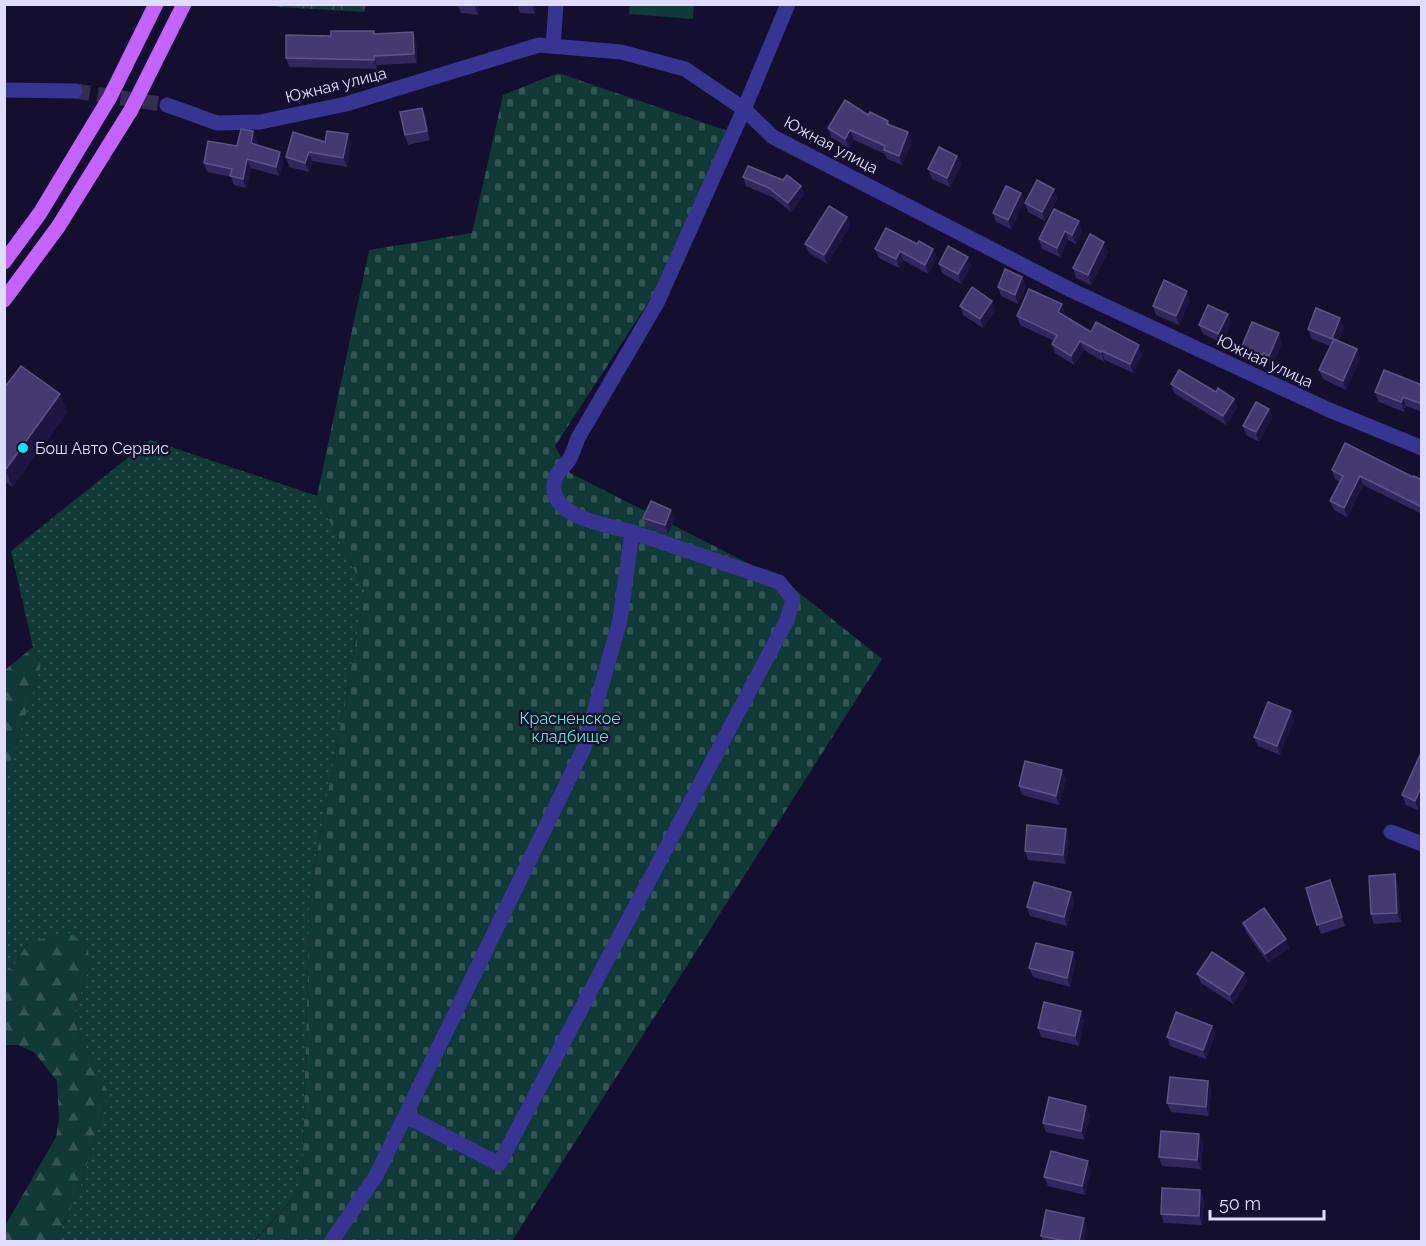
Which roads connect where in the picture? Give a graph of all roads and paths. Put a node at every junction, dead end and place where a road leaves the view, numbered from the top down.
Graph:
1 (156, 4) edge
2 (184, 4) edge
3 (556, 4) edge
4 (788, 4) edge
5 (554, 46) junction
6 (4, 90) edge
7 (75, 91) tunnel mouth
8 (167, 105) tunnel mouth
9 (744, 109) junction
10 (4, 262) edge
11 (4, 300) edge
12 (1422, 448) edge
13 (632, 532) junction
14 (1391, 832) dead end
15 (1422, 844) edge
16 (406, 1116) junction
17 (331, 1242) edge

1 - 10 main road
2 - 11 main road
3 - 5 street
4 - 9 street
5 - 8 street, Южная улица
5 - 9 street, Южная улица
6 - 7 street
9 - 12 street, Южная улица
9 - 13 street
13 - 16 street
13 - 16 street
14 - 15 street
16 - 17 street

